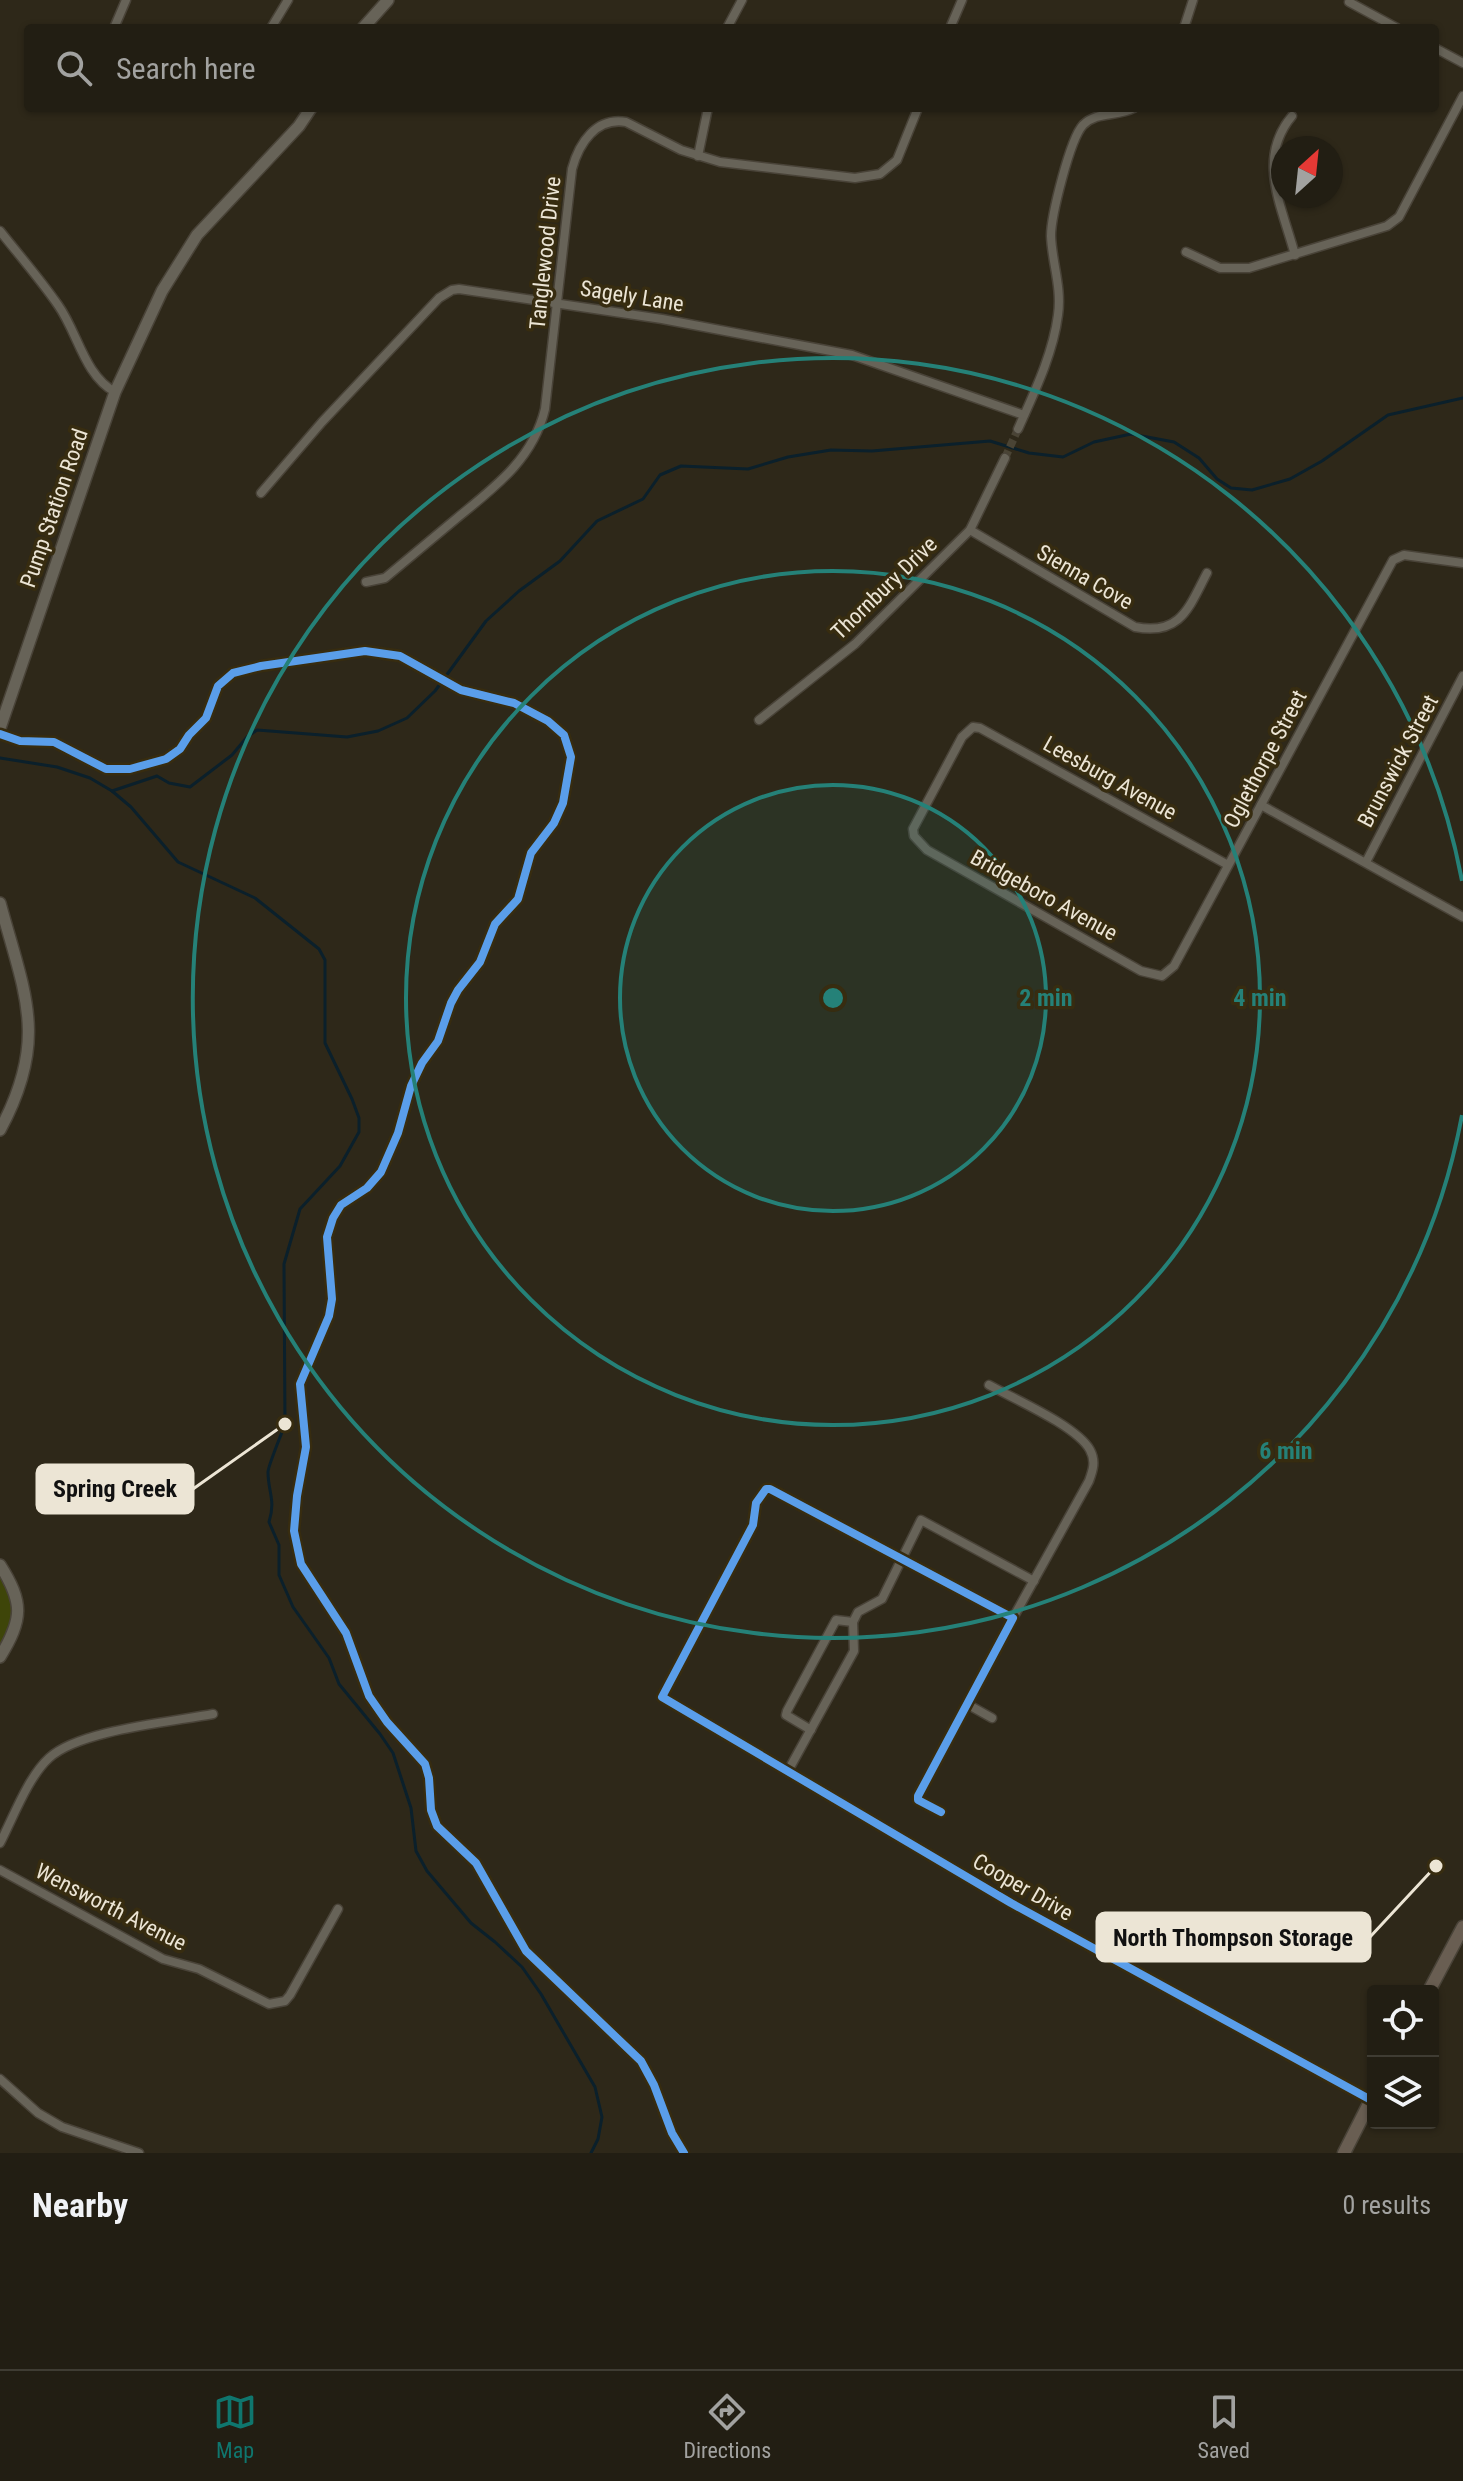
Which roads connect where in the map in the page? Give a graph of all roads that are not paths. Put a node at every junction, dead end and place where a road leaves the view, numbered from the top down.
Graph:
1 (126, 0) edge
2 (288, 0) edge
3 (388, 0) edge
4 (742, 0) edge
5 (962, 0) edge
6 (1193, 0) edge
7 (1349, 2) dead end
8 (116, 24) edge
9 (273, 24) edge
10 (367, 24) edge
11 (729, 24) edge
12 (952, 24) edge
13 (1185, 24) edge
14 (1390, 24) edge
15 (1439, 50) edge
16 (1463, 63) edge
17 (1463, 96) edge
18 (308, 112) edge
19 (707, 112) edge
20 (917, 112) edge
21 (1123, 112) edge
22 (1292, 116) dead end
23 (698, 156) junction
24 (0, 231) edge
25 (1186, 252) dead end
26 (1295, 255) junction
27 (559, 303) junction
28 (115, 392) junction
29 (1024, 415) junction
30 (1018, 429) tunnel mouth
31 (1005, 458) tunnel mouth
32 (261, 493) dead end
33 (970, 530) junction
34 (1463, 563) edge
35 (1207, 573) dead end
36 (366, 582) dead end
37 (1461, 683) edge
38 (759, 720) dead end
39 (973, 727) joint
40 (0, 728) edge
41 (1261, 805) junction
42 (1366, 862) junction
43 (1228, 865) junction
44 (0, 903) edge
45 (1463, 917) edge
46 (1162, 976) joint
47 (0, 1130) edge
48 (989, 1385) dead end
49 (902, 1559) junction
50 (0, 1565) edge
51 (1034, 1581) junction
52 (1013, 1618) junction
53 (853, 1622) junction
54 (0, 1657) edge
55 (967, 1704) junction
56 (213, 1714) dead end
57 (992, 1718) dead end
58 (811, 1730) junction
59 (788, 1771) junction
60 (941, 1812) dead end
61 (0, 1843) edge
62 (0, 1870) edge
63 (338, 1909) dead end
64 (1463, 1927) edge
65 (1432, 1985) edge
66 (0, 2079) edge
67 (1367, 2095) edge
68 (1367, 2108) edge
69 (139, 2153) edge
70 (1344, 2153) edge

1 - 8 street
2 - 9 street
3 - 10 street
4 - 11 street
5 - 12 street
6 - 13 street
7 - 14 street
15 - 16 street
17 - 26 street
18 - 28 street, Pump Station Road
19 - 23 street
20 - 23 street, Tanglewood Drive
21 - 29 street
22 - 26 street
23 - 27 street, Tanglewood Drive
24 - 28 street
25 - 26 street
27 - 29 street, Sagely Lane
27 - 32 street, Sagely Lane
27 - 36 street, Tanglewood Drive
28 - 40 street, Pump Station Road
29 - 30 street
31 - 33 street, Thornbury Drive
33 - 35 street, Sienna Cove
33 - 38 street, Thornbury Drive
34 - 41 street, Oglethorpe Street
37 - 42 street, Brunswick Street
39 - 43 street, Leesburg Avenue
39 - 46 street, Bridgeboro Avenue
41 - 42 street
41 - 43 street, Oglethorpe Street
42 - 45 street
43 - 46 street, Oglethorpe Street
44 - 47 street
48 - 51 street
49 - 51 street
49 - 52 street
49 - 53 street
49 - 59 street, Cooper Drive
50 - 54 street
51 - 52 street
52 - 55 street
53 - 58 street
53 - 58 street
55 - 57 street
55 - 60 street
56 - 61 street
58 - 59 street
59 - 67 street, Cooper Drive
62 - 63 street, Wensworth Avenue
64 - 65 main road
66 - 69 street
68 - 70 main road

